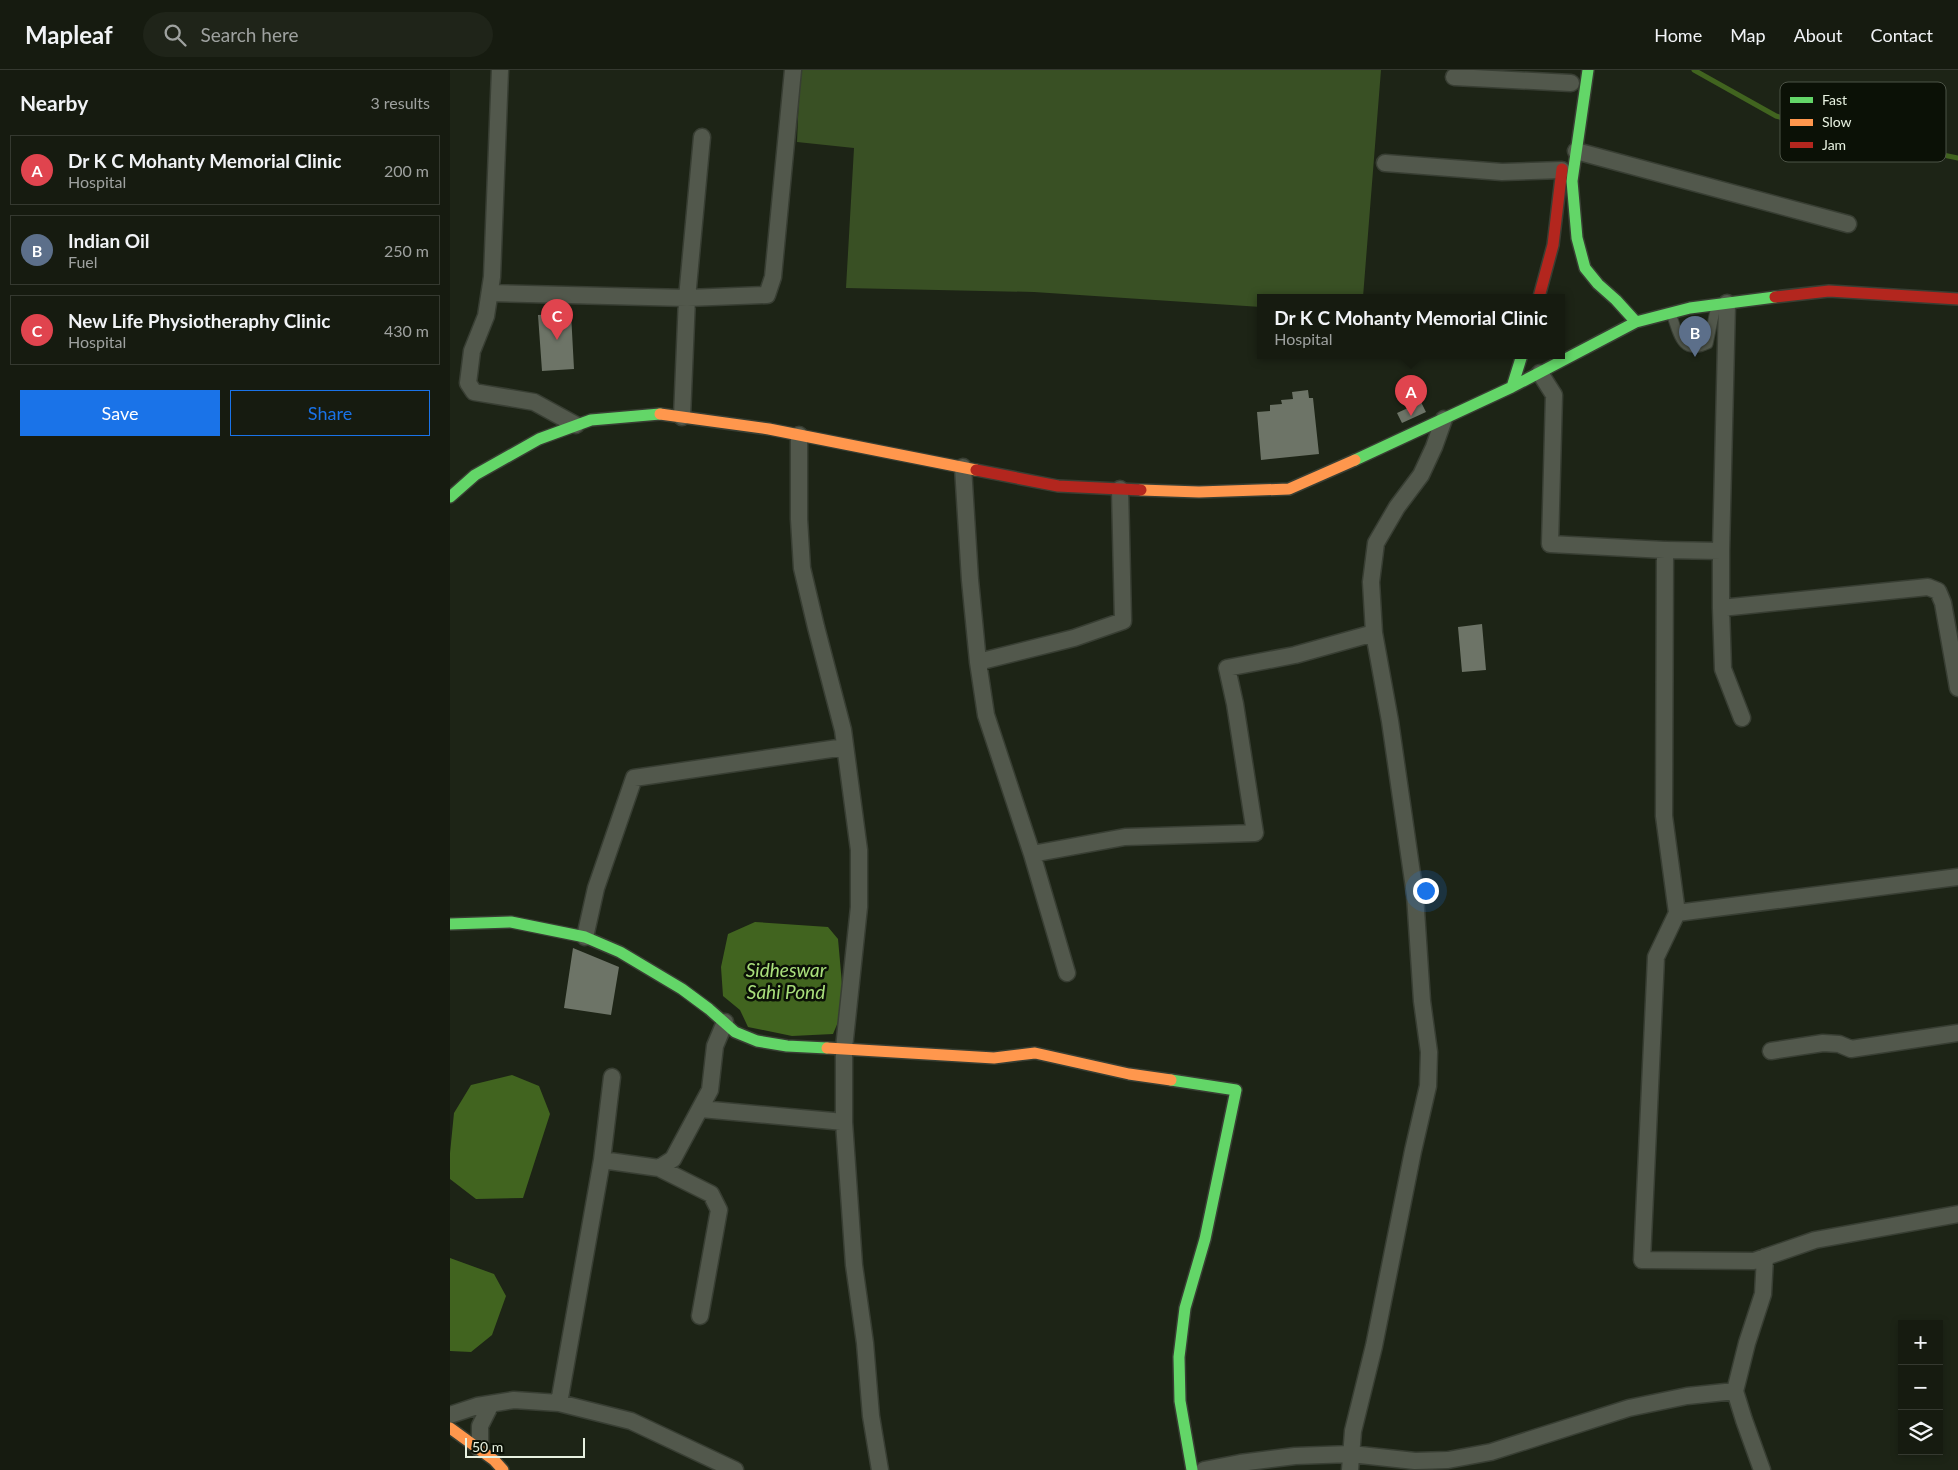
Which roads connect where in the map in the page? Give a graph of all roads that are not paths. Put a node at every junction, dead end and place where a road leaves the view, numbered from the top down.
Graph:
1 (500, 70) edge
2 (793, 70) edge
3 (1588, 70) edge
4 (1454, 77) dead end
5 (1571, 82) edge
6 (702, 137) dead end
7 (1567, 160) junction
8 (1385, 163) dead end
9 (1848, 224) dead end
10 (490, 293) junction
11 (1539, 294) edge
12 (687, 298) junction
13 (1958, 299) edge
14 (1722, 303) junction
15 (1671, 313) junction
16 (1636, 322) junction
17 (1521, 359) edge
18 (1540, 373) junction
19 (1512, 387) junction
20 (682, 417) junction
21 (1444, 419) junction
22 (576, 425) junction
23 (799, 435) junction
24 (963, 467) junction
25 (1120, 489) junction
26 (450, 497) edge
27 (1666, 550) junction
28 (1720, 551) junction
29 (1721, 608) junction
30 (1374, 633) junction
31 (978, 662) junction
32 (1957, 681) edge
33 (1742, 718) dead end
34 (845, 747) junction
35 (1032, 854) junction
36 (1958, 878) edge
37 (1677, 913) junction
38 (450, 924) edge
39 (585, 937) junction
40 (1067, 973) dead end
41 (725, 1022) junction
42 (1958, 1033) edge
43 (844, 1048) junction
44 (1771, 1050) dead end
45 (612, 1077) dead end
46 (701, 1109) junction
47 (844, 1122) junction
48 (602, 1160) junction
49 (658, 1168) junction
50 (1958, 1214) edge
51 (1765, 1257) junction
52 (700, 1316) dead end
53 (1736, 1391) junction
54 (559, 1403) junction
55 (491, 1404) junction
56 (450, 1415) edge
57 (450, 1428) edge
58 (480, 1450) junction
59 (1350, 1462) edge
60 (502, 1470) edge
61 (735, 1470) edge
62 (880, 1470) edge
63 (1192, 1470) edge
64 (1204, 1470) edge
65 (1762, 1470) edge

1 - 10 street
2 - 12 street
3 - 7 street
4 - 5 street
6 - 12 street
7 - 8 street
7 - 9 street
7 - 11 street
7 - 16 street
10 - 12 street
10 - 22 street
12 - 20 street
13 - 14 street
14 - 15 street
14 - 15 lane
14 - 28 street
15 - 16 street
16 - 18 street
17 - 19 street
18 - 19 street
18 - 27 street
19 - 21 street
20 - 22 street
20 - 23 street
21 - 25 street
21 - 30 street
22 - 26 street
23 - 24 street
23 - 34 street
24 - 25 street
24 - 31 street
25 - 31 street
27 - 28 street
27 - 37 street
28 - 29 street
29 - 32 street
29 - 33 street
30 - 35 street
30 - 59 street
31 - 35 street
34 - 39 street
34 - 43 street
35 - 40 street
36 - 37 street
37 - 51 street
38 - 39 street
39 - 41 street
41 - 43 street
41 - 46 street
42 - 44 street
43 - 47 street
43 - 63 street
45 - 48 street
46 - 47 street
46 - 49 street
47 - 62 street
48 - 49 street
48 - 54 street
49 - 52 street
50 - 51 street
51 - 53 street
53 - 59 street
53 - 65 street
54 - 55 street
54 - 61 street
55 - 56 street
55 - 58 street
57 - 58 street
58 - 60 street
59 - 64 street

